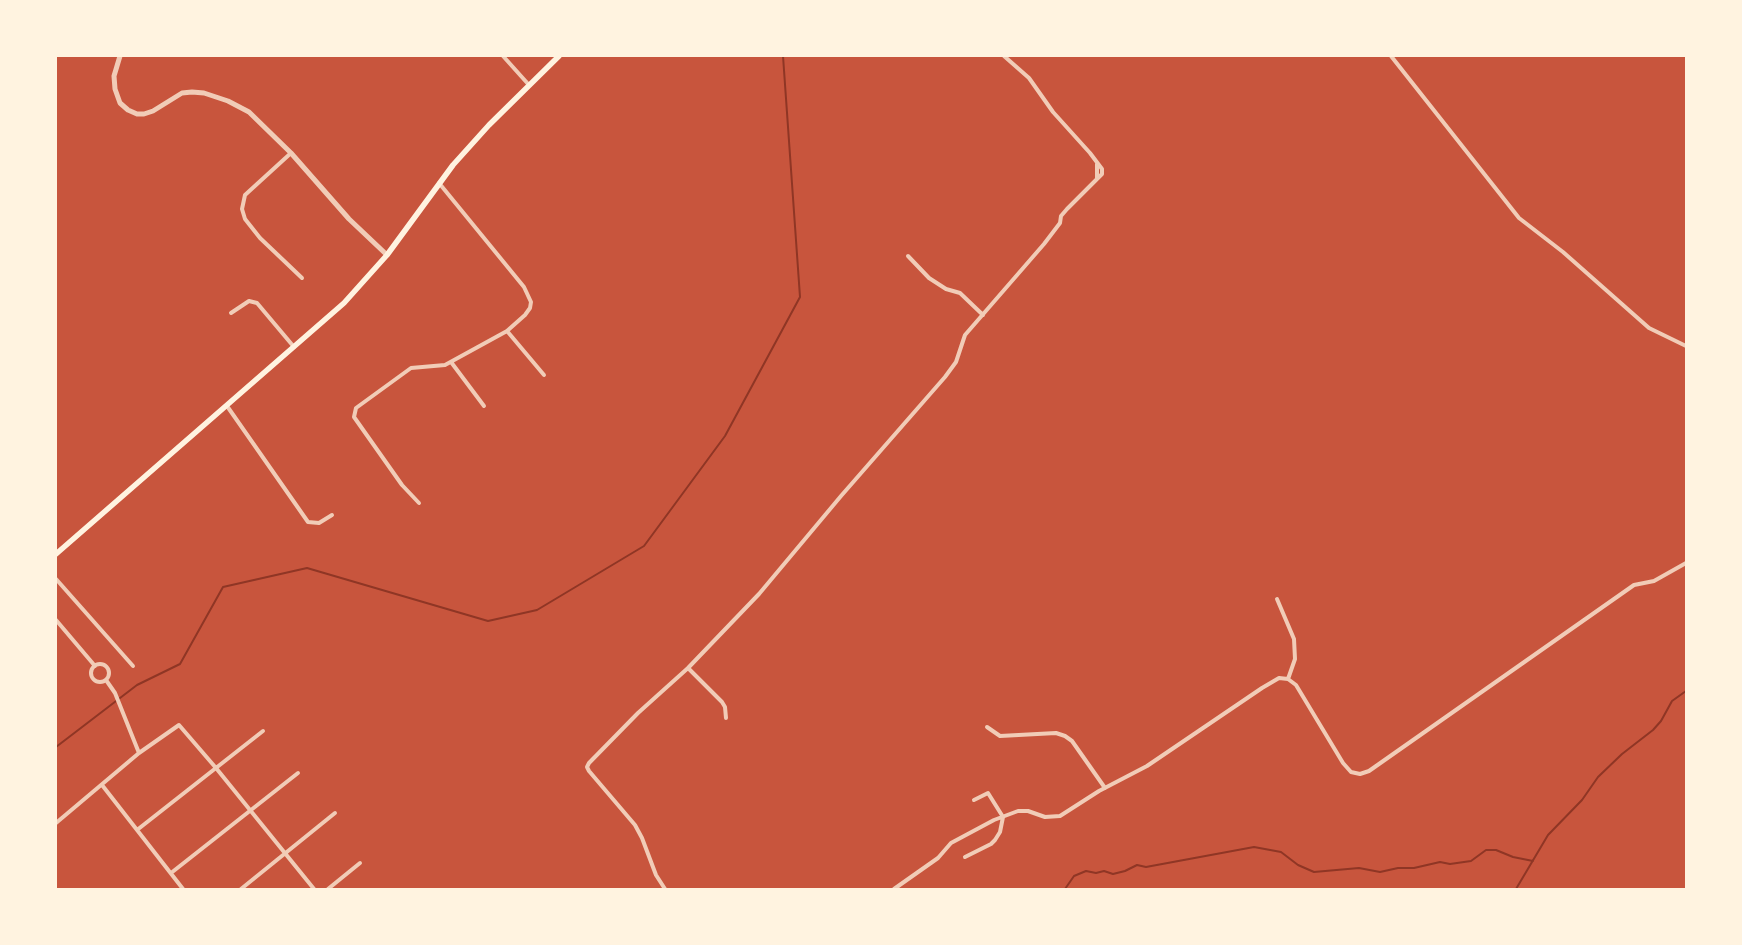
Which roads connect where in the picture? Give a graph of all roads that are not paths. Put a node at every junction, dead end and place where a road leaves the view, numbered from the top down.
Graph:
1 (120, 56) edge
2 (502, 56) edge
3 (559, 56) edge
4 (1004, 56) edge
5 (1391, 56) edge
6 (529, 85) junction
7 (291, 153) junction
8 (439, 182) junction
9 (387, 255) junction
10 (908, 256) dead end
11 (302, 278) dead end
12 (231, 313) dead end
13 (983, 315) junction
14 (507, 331) junction
15 (1686, 346) edge
16 (294, 347) junction
17 (451, 362) junction
18 (544, 375) dead end
19 (227, 406) junction
20 (484, 406) dead end
21 (419, 503) dead end
22 (332, 515) dead end
23 (56, 554) edge
24 (1686, 563) edge
25 (56, 579) edge
26 (1277, 599) dead end
27 (56, 620) edge
28 (95, 666) junction
29 (133, 666) dead end
30 (688, 668) junction
31 (1288, 679) junction
32 (106, 680) junction
33 (726, 718) dead end
34 (987, 727) dead end
35 (263, 731) dead end
36 (139, 753) junction
37 (216, 768) junction
38 (298, 773) dead end
39 (102, 785) junction
40 (1105, 788) junction
41 (974, 800) dead end
42 (250, 810) junction
43 (335, 813) dead end
44 (1003, 817) junction
45 (56, 823) edge
46 (137, 830) junction
47 (285, 853) junction
48 (965, 858) dead end
49 (360, 863) dead end
50 (170, 873) junction
51 (900, 887) edge
52 (183, 889) edge
53 (241, 889) edge
54 (314, 889) edge
55 (328, 889) edge
56 (665, 889) edge
57 (894, 889) edge

1 - 7 street
2 - 6 street
3 - 6 main road
4 - 13 street
5 - 15 street
6 - 8 main road
7 - 9 street
7 - 11 street
8 - 9 main road
8 - 14 street
9 - 16 main road
10 - 13 street
12 - 16 street
13 - 30 street
14 - 17 street
14 - 18 street
16 - 19 main road
17 - 20 street
17 - 21 street
19 - 22 street
19 - 23 main road
24 - 31 street
25 - 29 street
26 - 31 street
27 - 28 street
28 - 32 street
28 - 32 street
30 - 33 street
30 - 56 street
31 - 40 street
32 - 36 street
34 - 40 street
35 - 37 street
36 - 37 street
36 - 39 street
37 - 42 street
37 - 46 street
38 - 42 street
39 - 45 street
39 - 46 street
40 - 44 street
41 - 44 street
42 - 47 street
42 - 50 street
43 - 47 street
44 - 48 street
44 - 51 street
46 - 50 street
47 - 53 street
47 - 54 street
49 - 55 street
50 - 52 street
51 - 57 street

